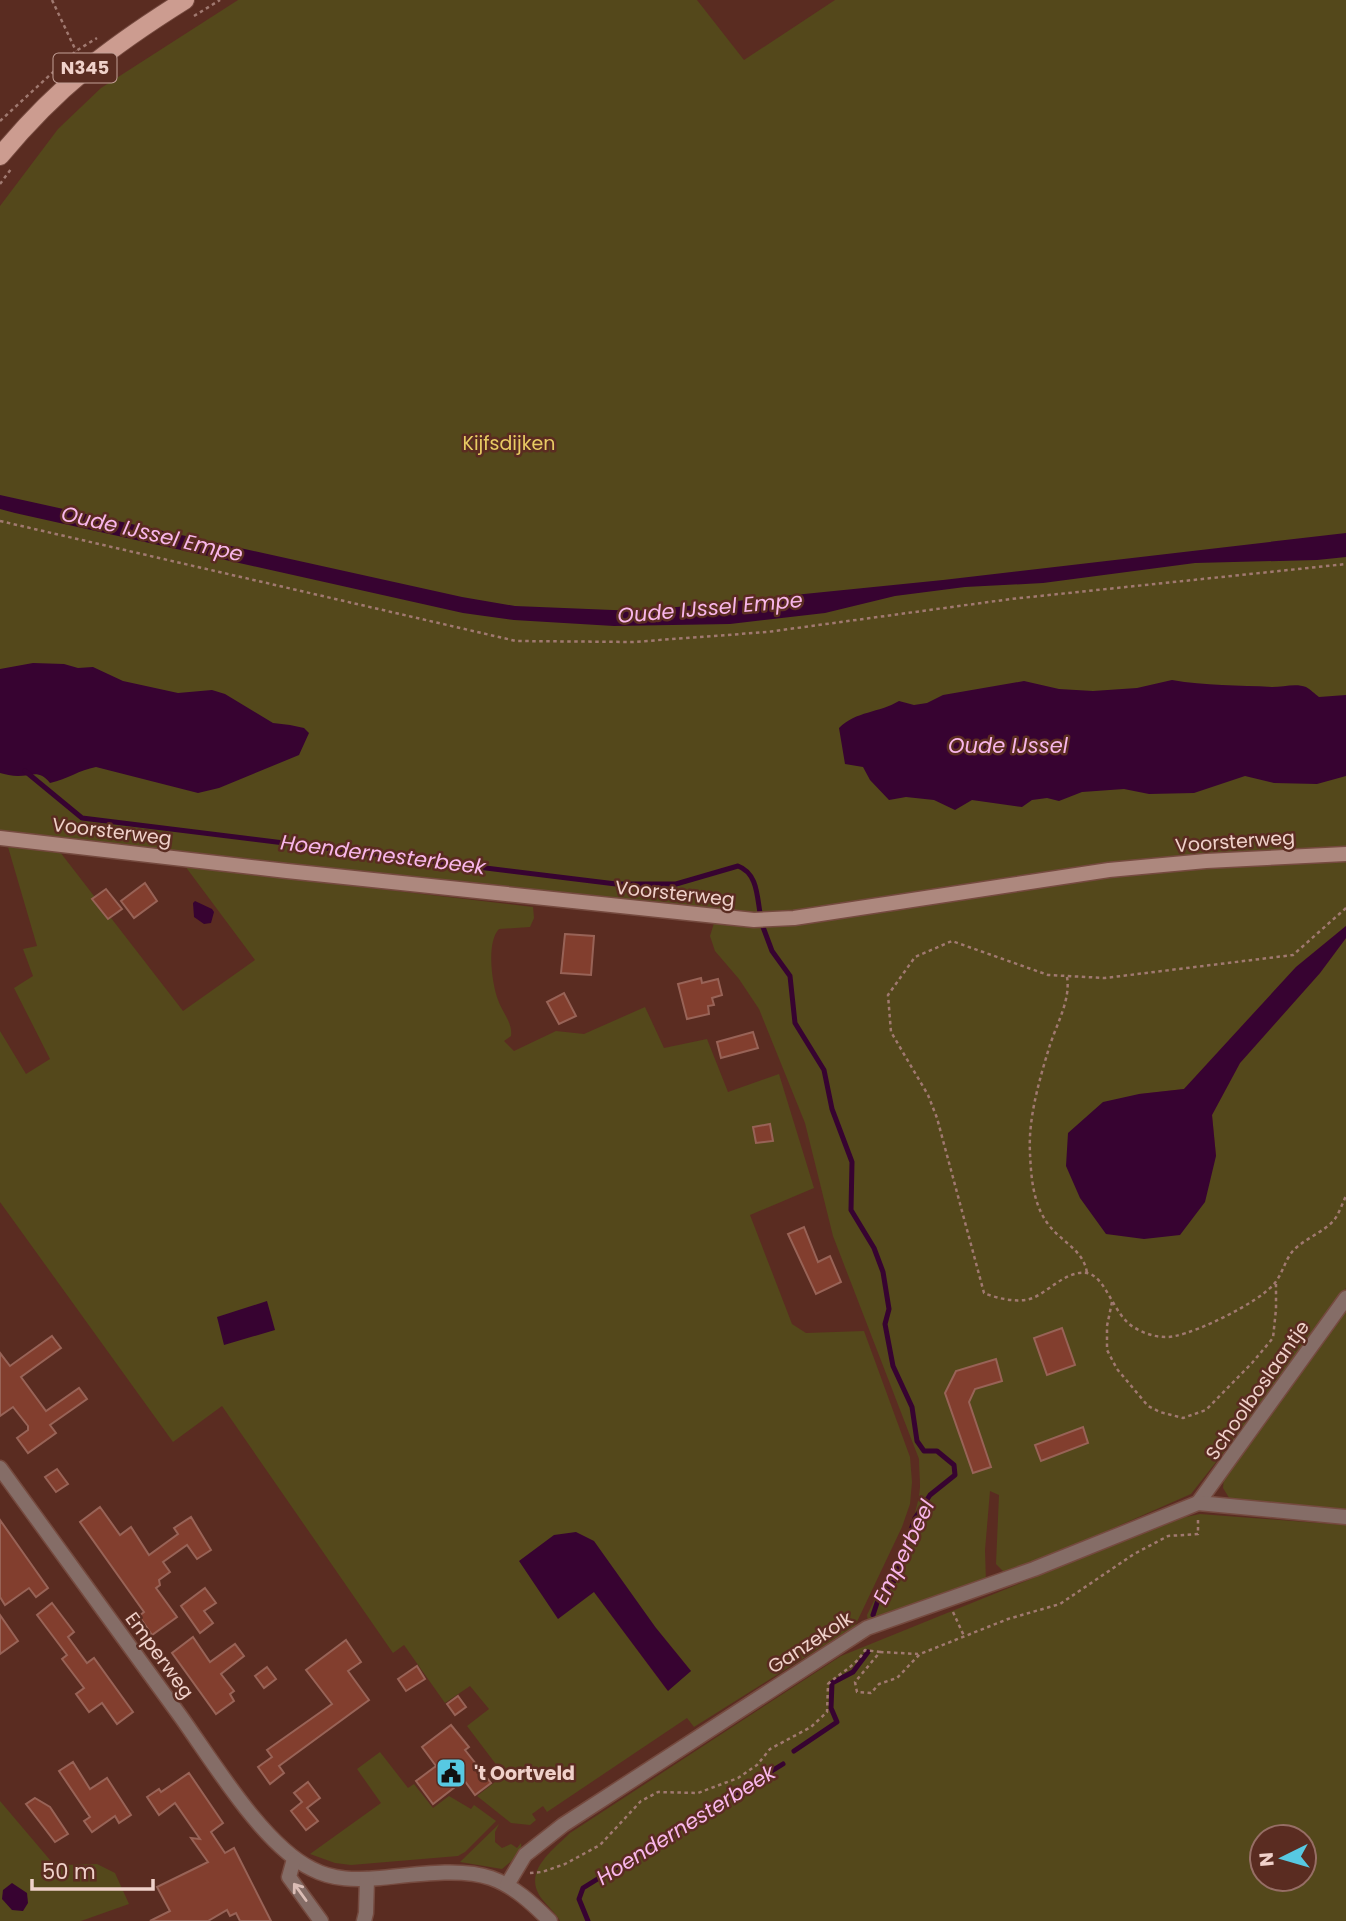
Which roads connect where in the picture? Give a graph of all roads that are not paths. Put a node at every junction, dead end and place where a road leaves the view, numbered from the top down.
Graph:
1 (185, 0) edge
2 (8, 159) edge
3 (0, 838) edge
4 (1346, 854) edge
5 (1346, 1298) edge
6 (0, 1468) edge
7 (1198, 1503) junction
8 (1346, 1517) edge
9 (294, 1859) junction
10 (367, 1879) junction
11 (507, 1885) junction
12 (321, 1921) edge
13 (364, 1921) edge
14 (550, 1921) edge

1 - 2 main road, N345
3 - 4 street, Voorsterweg
5 - 7 street, Schoolboslaantje
6 - 9 street, Emperweg
7 - 8 street, Ganzekolk
7 - 11 street, Ganzekolk
9 - 10 street, Emperweg
12 -> 9 street
10 - 11 street, Emperweg
10 - 13 street
11 - 14 street, Emperweg

